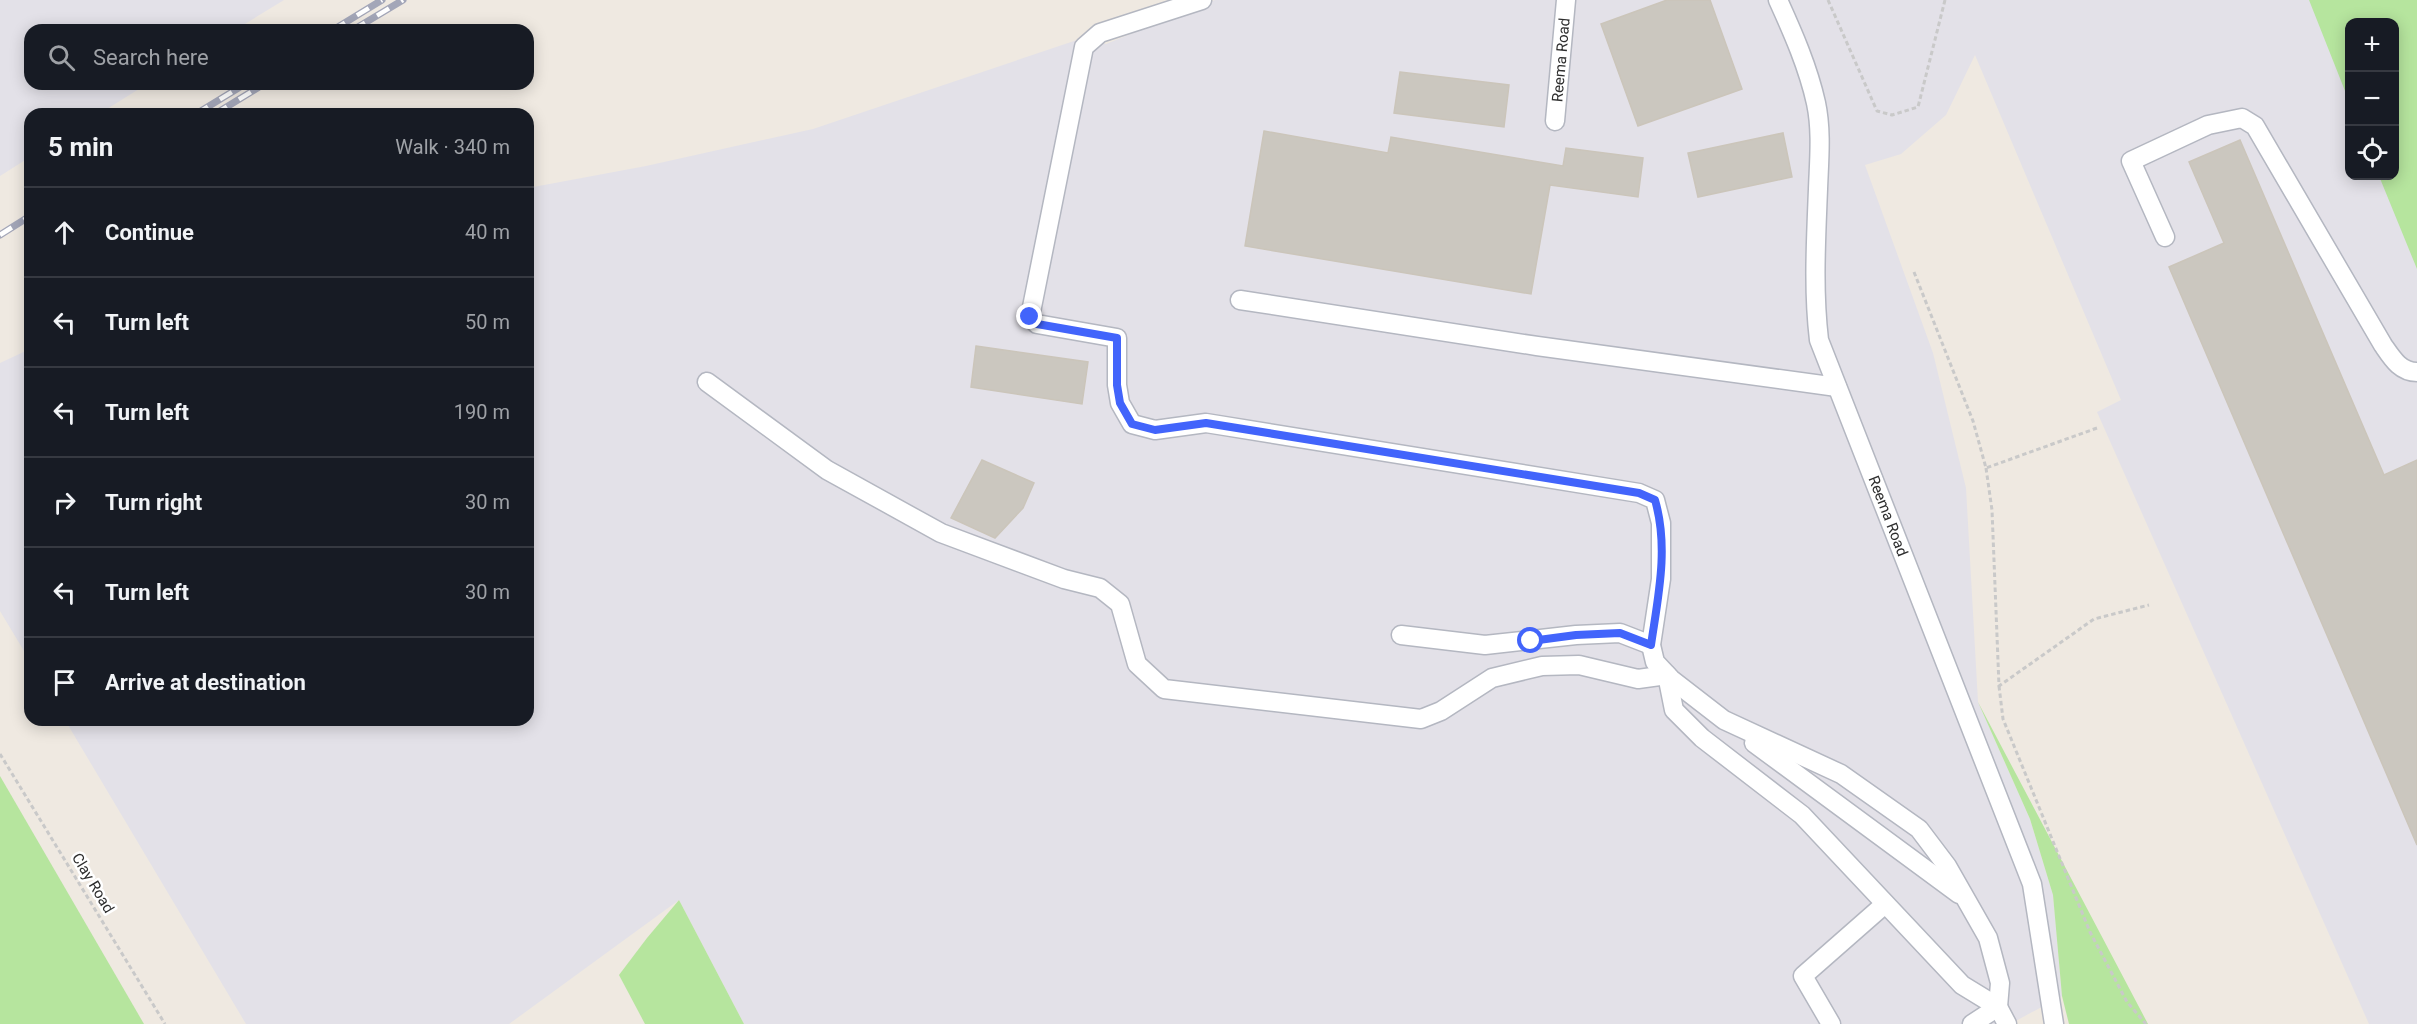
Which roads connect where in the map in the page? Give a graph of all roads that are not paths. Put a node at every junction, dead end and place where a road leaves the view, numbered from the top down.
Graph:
1 (1202, 0) edge
2 (1566, 0) edge
3 (1778, 0) edge
4 (1555, 121) dead end
5 (2165, 237) dead end
6 (1240, 300) dead end
7 (2417, 372) edge
8 (707, 382) dead end
9 (1838, 387) junction
10 (1401, 635) dead end
11 (1651, 645) junction
12 (1667, 675) junction
13 (1724, 720) junction
14 (1967, 899) junction
15 (1886, 904) junction
16 (1998, 1006) junction
17 (1831, 1024) edge
18 (1972, 1024) edge
19 (2007, 1024) edge
20 (2054, 1024) edge

1 - 11 street
2 - 4 street, Reema Road
3 - 9 street, Reema Road
5 - 7 street
6 - 9 street
8 - 12 street
9 - 20 street, Reema Road
10 - 11 street
11 - 12 street
12 - 13 street
12 - 15 street
13 - 14 street
13 - 14 street
14 - 16 street
15 - 16 street
15 - 17 street
16 - 18 street
16 - 19 street

